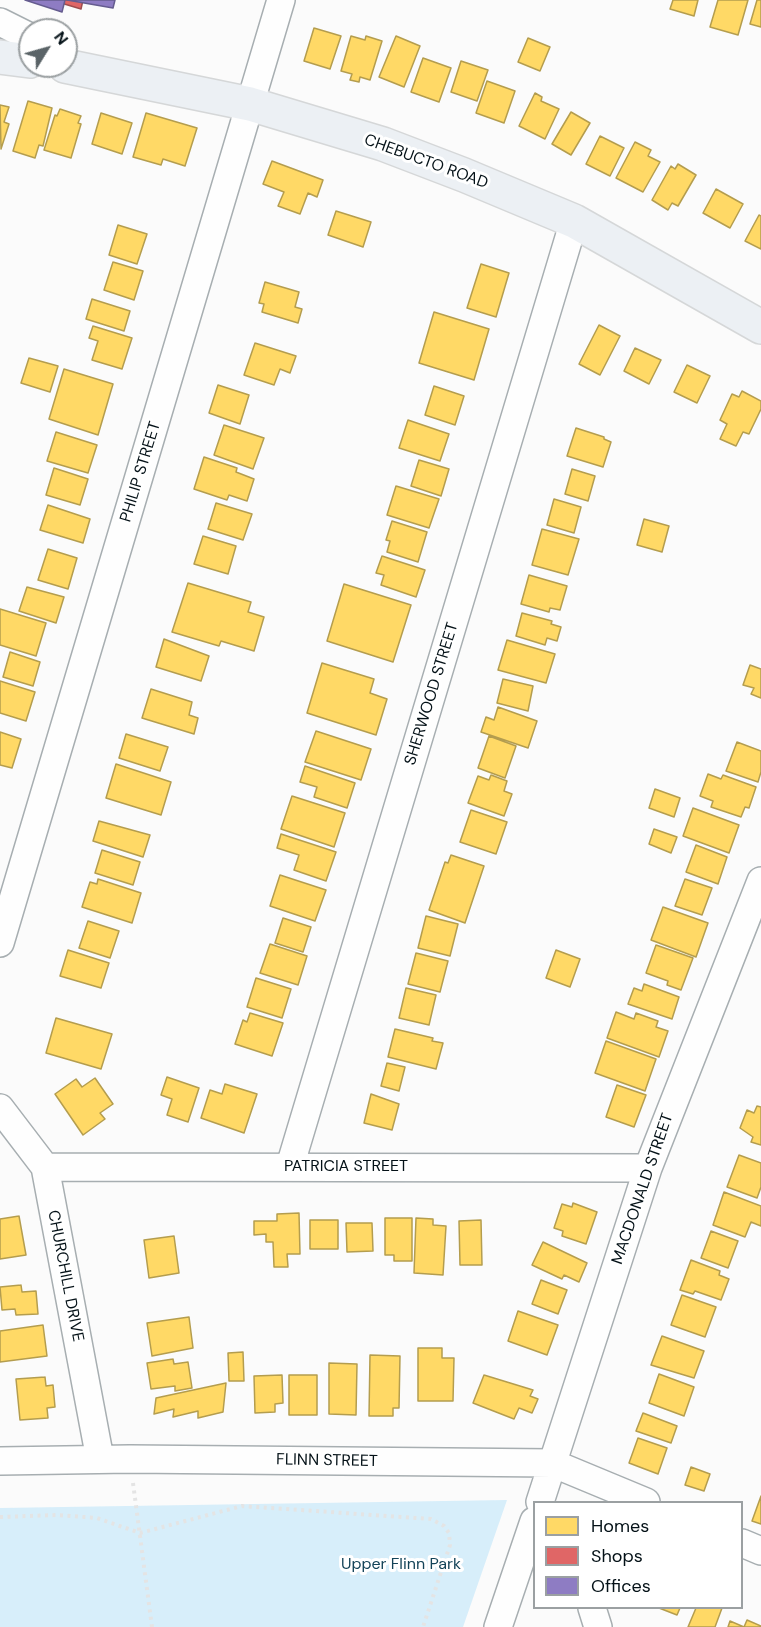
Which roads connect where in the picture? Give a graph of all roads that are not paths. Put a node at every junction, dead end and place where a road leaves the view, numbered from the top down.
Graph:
1 (281, 0) edge
2 (0, 22) edge
3 (18, 31) edge
4 (0, 57) edge
5 (18, 59) edge
6 (78, 67) edge
7 (250, 104) junction
8 (573, 221) junction
9 (761, 327) edge
10 (761, 881) edge
11 (0, 944) edge
12 (0, 1108) edge
13 (290, 1166) junction
14 (45, 1167) junction
15 (648, 1168) junction
16 (100, 1459) junction
17 (0, 1461) edge
18 (552, 1463) junction
19 (541, 1501) edge
20 (641, 1501) edge
21 (533, 1530) edge
22 (743, 1544) edge
23 (761, 1551) edge
24 (592, 1609) edge
25 (498, 1627) edge
26 (598, 1627) edge

1 - 7 street, PHILIP STREET
2 - 3 street
4 - 5 main road
6 - 7 main road, CHEBUCTO ROAD
7 - 8 main road, CHEBUCTO ROAD
7 - 11 street, PHILIP STREET
8 - 9 main road, CHEBUCTO ROAD
8 - 13 street, SHERWOOD STREET
10 - 15 street, MACDONALD STREET
12 - 14 street, CHURCHILL DRIVE
13 - 14 street, PATRICIA STREET
13 - 15 street, PATRICIA STREET
14 - 16 street, CHURCHILL DRIVE
15 - 18 street, MACDONALD STREET
16 - 17 street, FLINN STREET
16 - 18 street, FLINN STREET
18 - 19 street, MACDONALD STREET
18 - 20 street, FLINN STREET
21 - 25 street
22 - 23 street
24 - 26 street

